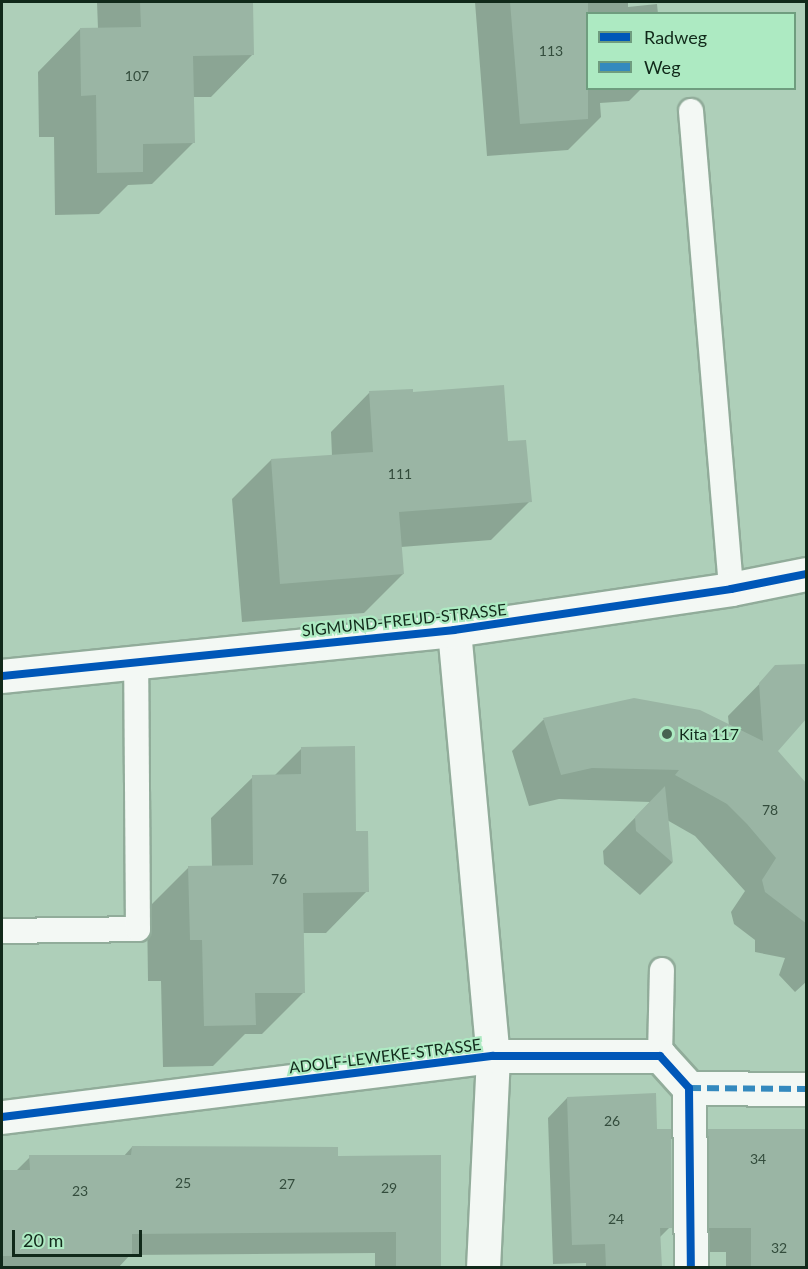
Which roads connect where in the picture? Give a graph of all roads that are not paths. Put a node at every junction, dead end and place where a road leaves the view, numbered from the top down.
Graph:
1 (691, 111) dead end
2 (807, 574) edge
3 (731, 589) junction
4 (454, 630) junction
5 (136, 661) junction
6 (2, 676) edge
7 (2, 931) edge
8 (662, 970) dead end
9 (493, 1056) junction
10 (660, 1056) junction
11 (689, 1088) junction
12 (807, 1089) edge
13 (2, 1117) edge
14 (483, 1268) edge
15 (691, 1268) edge

1 - 3 lane
2 - 3 street, SIGMUND-FREUD-STRASSE
3 - 4 street, SIGMUND-FREUD-STRASSE
4 - 5 street, SIGMUND-FREUD-STRASSE
4 - 9 street, ADOLF-LEWEKE-STRASSE
5 - 6 street, SIGMUND-FREUD-STRASSE
5 - 7 lane
8 - 10 lane
9 - 10 street, ADOLF-LEWEKE-STRASSE
9 - 13 street, ADOLF-LEWEKE-STRASSE
9 - 14 street, ADOLF-LEWEKE-STRASSE
10 - 11 street
11 - 12 street
11 - 15 street

